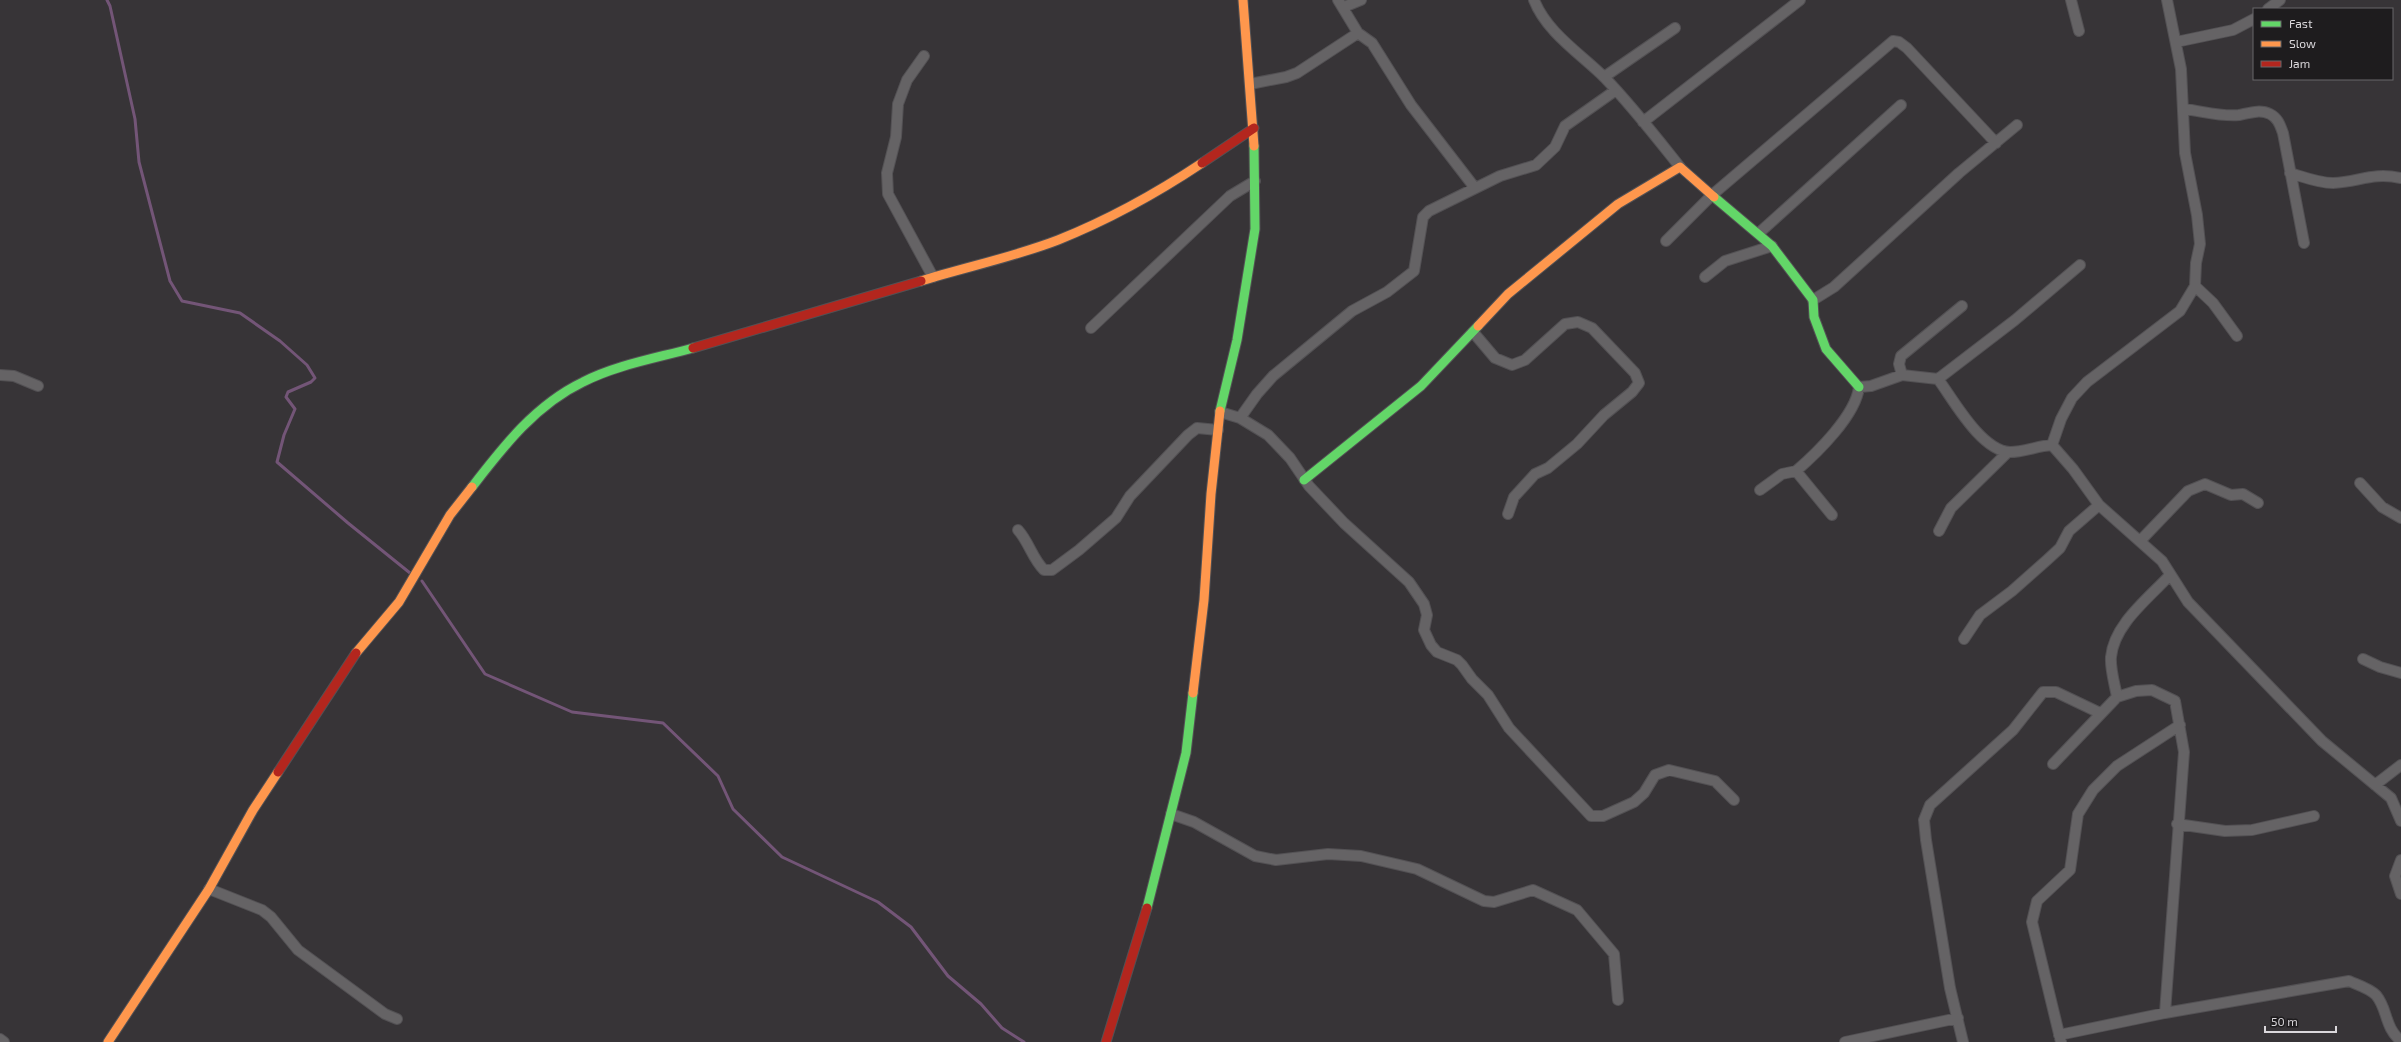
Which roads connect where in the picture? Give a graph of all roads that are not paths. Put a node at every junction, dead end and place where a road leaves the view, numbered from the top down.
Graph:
1 (1243, 0) edge
2 (1361, 0) edge
3 (1534, 0) edge
4 (1800, 0) edge
5 (2071, 0) edge
6 (2167, 0) edge
7 (2280, 0) edge
8 (1341, 4) edge
9 (2269, 8) edge
10 (2253, 20) edge
11 (1675, 28) dead end
12 (2079, 31) dead end
13 (1358, 33) junction
14 (2176, 42) junction
15 (924, 56) dead end
16 (1604, 77) junction
17 (1250, 84) junction
18 (1616, 90) junction
19 (1901, 105) dead end
20 (2184, 109) junction
21 (1643, 122) junction
22 (2017, 124) dead end
23 (1254, 128) junction
24 (1996, 143) junction
25 (1680, 166) junction
26 (2290, 173) junction
27 (2401, 178) edge
28 (1254, 181) junction
29 (1475, 188) junction
30 (1712, 195) junction
31 (1759, 232) junction
32 (1666, 241) dead end
33 (2304, 243) dead end
34 (1772, 246) junction
35 (2080, 265) dead end
36 (933, 277) junction
37 (1705, 277) dead end
38 (2195, 286) junction
39 (1813, 300) junction
40 (1962, 306) dead end
41 (1091, 328) dead end
42 (1473, 332) junction
43 (2237, 336) dead end
44 (0, 375) edge
45 (1902, 375) junction
46 (1938, 379) junction
47 (38, 386) dead end
48 (1859, 387) junction
49 (1220, 412) junction
50 (1240, 418) junction
51 (1218, 430) junction
52 (2052, 445) junction
53 (2008, 452) junction
54 (1796, 471) junction
55 (1304, 480) junction
56 (2360, 483) dead end
57 (1760, 490) dead end
58 (2258, 503) dead end
59 (2099, 505) junction
60 (1508, 514) dead end
61 (1832, 515) dead end
62 (2401, 518) edge
63 (1018, 530) dead end
64 (1939, 531) dead end
65 (2141, 540) junction
66 (2170, 575) junction
67 (1964, 639) dead end
68 (2363, 659) dead end
69 (2401, 673) edge
70 (2117, 697) junction
71 (2100, 713) junction
72 (2180, 725) junction
73 (2053, 764) dead end
74 (2401, 765) edge
75 (2375, 785) junction
76 (1734, 800) dead end
77 (1171, 814) junction
78 (2314, 816) dead end
79 (2401, 821) edge
80 (2177, 824) junction
81 (2401, 860) edge
82 (209, 890) junction
83 (2401, 894) edge
84 (1618, 1000) dead end
85 (2165, 1013) junction
86 (1958, 1018) junction
87 (397, 1019) dead end
88 (2060, 1038) edge
89 (0, 1039) edge
90 (1878, 1039) edge
91 (2401, 1041) edge
92 (4, 1042) edge
93 (108, 1042) edge
94 (1106, 1042) edge
95 (1845, 1042) edge
96 (1963, 1042) edge

1 - 17 street
2 - 8 street
3 - 16 street
4 - 21 street
5 - 12 street
6 - 14 street
7 - 9 street
8 - 13 street
10 - 14 street
11 - 16 street
13 - 17 street
13 - 29 street
14 - 20 street
15 - 36 street
16 - 18 street
17 - 23 street
18 - 21 street
18 - 29 street
19 - 31 street
20 - 26 street
20 - 38 street
21 - 25 street
22 - 24 street
23 - 28 street
23 - 36 street
24 - 30 street
24 - 39 street
25 - 30 street
25 - 42 street
26 - 27 street
26 - 33 street
28 - 41 street
28 - 49 street
29 - 50 street
30 - 31 street
30 - 32 street
31 - 34 street
34 - 37 street
34 - 39 street
35 - 46 street
36 - 82 street
38 - 43 street
38 - 52 street
39 - 48 street
40 - 45 street
42 - 55 street
42 - 60 street
44 - 47 street
45 - 46 street
45 - 48 street
46 - 53 street
48 - 54 street
49 - 50 street
49 - 51 street
50 - 55 street
51 - 63 street
51 - 77 street
52 - 53 street
52 - 59 street
53 - 64 street
54 - 57 street
54 - 61 street
55 - 76 street
56 - 62 street
58 - 65 street
59 - 65 street
59 - 67 street
65 - 66 street
66 - 70 street
66 - 75 street
68 - 69 street
70 - 71 street
70 - 72 street
71 - 73 street
71 - 86 street
72 - 80 street
72 - 88 street
74 - 75 street
75 - 79 street
77 - 84 street
77 - 94 street
78 - 80 street
80 - 85 street
81 - 83 street
82 - 87 street
82 - 93 street
85 - 88 street
85 - 91 street
86 - 90 street
86 - 96 street
89 - 92 street
90 - 95 street

